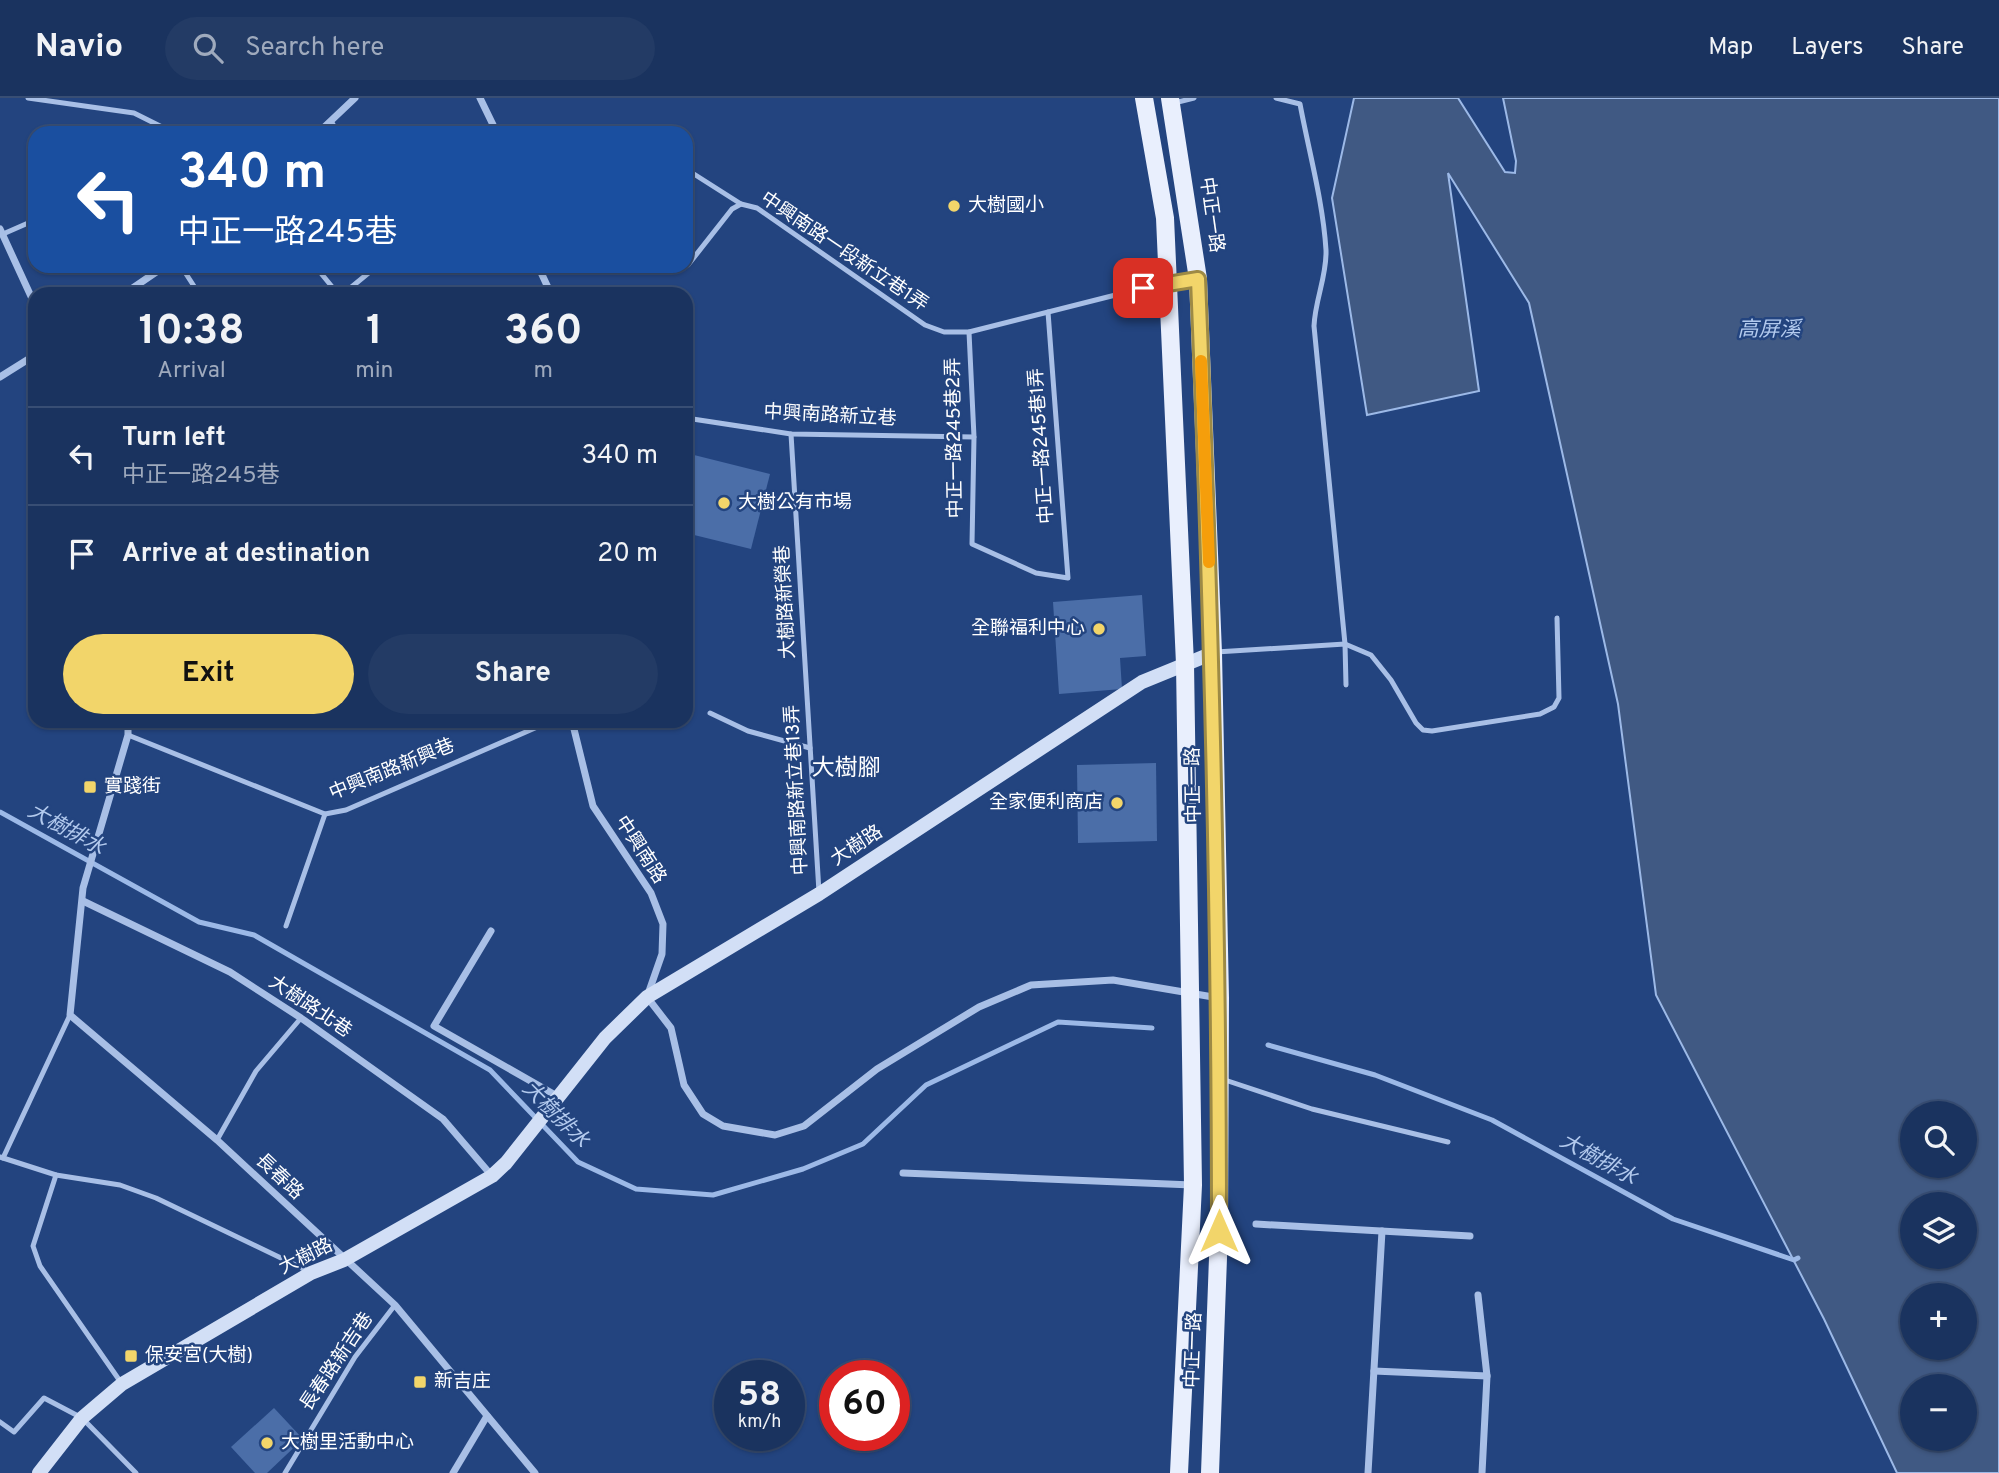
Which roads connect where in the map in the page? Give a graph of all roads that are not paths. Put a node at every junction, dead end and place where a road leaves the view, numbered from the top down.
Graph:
1 (28, 98) edge
2 (355, 98) edge
3 (480, 98) edge
4 (1144, 98) edge
5 (1194, 98) edge
6 (1276, 98) edge
7 (1171, 101) edge
8 (331, 121) junction
9 (160, 126) edge
10 (326, 126) edge
11 (334, 126) edge
12 (494, 126) edge
13 (693, 173) edge
14 (741, 204) junction
15 (28, 222) edge
16 (1, 231) edge
17 (693, 259) edge
18 (155, 273) edge
19 (322, 273) edge
20 (368, 273) edge
21 (1198, 279) junction
22 (1167, 282) junction
23 (134, 287) edge
24 (334, 287) edge
25 (350, 287) edge
26 (28, 290) edge
27 (1048, 312) junction
28 (969, 331) junction
29 (28, 359) edge
30 (0, 377) edge
31 (693, 419) edge
32 (792, 434) junction
33 (974, 437) junction
34 (972, 544) joint
35 (1557, 618) dead end
36 (1345, 644) junction
37 (1213, 653) junction
38 (1185, 664) junction
39 (806, 684) joint
40 (1346, 685) dead end
41 (710, 713) dead end
42 (128, 728) edge
43 (535, 728) edge
44 (574, 728) edge
45 (128, 734) junction
46 (810, 748) junction
47 (325, 814) junction
48 (819, 894) junction
49 (83, 901) junction
50 (286, 926) dead end
51 (491, 931) dead end
52 (1190, 994) junction
53 (647, 996) junction
54 (1220, 998) junction
55 (69, 1015) junction
56 (301, 1018) junction
57 (1219, 1078) junction
58 (554, 1101) junction
59 (217, 1140) junction
60 (1448, 1142) dead end
61 (2, 1158) edge
62 (902, 1173) dead end
63 (56, 1175) junction
64 (492, 1177) junction
65 (1193, 1185) junction
66 (1256, 1224) dead end
67 (1382, 1231) junction
68 (1470, 1236) dead end
69 (344, 1260) junction
70 (311, 1273) junction
71 (1478, 1295) dead end
72 (395, 1304) junction
73 (1374, 1371) junction
74 (1487, 1377) junction
75 (122, 1384) junction
76 (486, 1416) junction
77 (82, 1418) junction
78 (0, 1422) edge
79 (39, 1473) edge
80 (136, 1473) edge
81 (285, 1473) edge
82 (453, 1473) edge
83 (535, 1473) edge
84 (1179, 1473) edge
85 (1210, 1473) edge
86 (1368, 1473) edge
87 (1482, 1473) edge

1 - 9 lane
2 - 8 street
3 - 12 street
4 - 22 main road, 中正一路
5 - 7 lane
6 - 36 lane
7 - 21 main road, 中正一路
8 - 10 street
8 - 11 lane
13 - 14 lane
14 - 17 lane, 中興南路一段新立巷1弄
14 - 28 lane, 中興南路一段新立巷1弄
15 - 16 lane
16 - 26 street
18 - 23 street
19 - 24 lane
20 - 25 lane
21 - 22 lane, 中興南路一段新立巷1弄
21 - 37 main road, 中正一路
22 - 27 lane, 中興南路一段新立巷1弄
22 - 38 main road, 中正一路
27 - 28 lane, 中興南路一段新立巷1弄
27 - 34 lane, 中正一路245巷1弄
28 - 33 lane, 中正一路245巷2弄
29 - 30 street
31 - 32 lane, 中興南路新立巷
32 - 33 lane, 中興南路新立巷
32 - 39 lane, 大樹路新榮巷
33 - 34 lane, 中正一路245巷2弄
35 - 36 lane
36 - 37 lane
36 - 40 lane
37 - 38 street, 大樹路
37 - 54 main road, 中正一路
38 - 48 street, 大樹路
38 - 52 main road, 中正一路
39 - 46 lane, 中興南路新立巷13弄
41 - 46 lane
42 - 45 street
43 - 47 lane, 中興南路新興巷
44 - 53 street, 中興南路
45 - 47 lane, 中興南路新興巷
45 - 49 street
46 - 48 lane, 中興南路新立巷13弄
47 - 50 lane
48 - 53 street, 大樹路
49 - 55 street
49 - 56 street, 大樹路北巷
51 - 58 street
52 - 53 street
52 - 54 street
52 - 65 main road, 中正一路
53 - 58 street, 大樹路
54 - 57 main road, 中正一路
55 - 59 street, 長春路
55 - 61 lane
56 - 59 lane
56 - 64 street, 大樹路北巷
57 - 60 lane
57 - 85 main road, 中正一路
58 - 64 street, 大樹路
59 - 69 street, 長春路
61 - 63 lane
62 - 65 street
63 - 70 lane
63 - 75 lane
64 - 69 street, 大樹路
65 - 84 main road, 中正一路
66 - 67 street
67 - 68 street
67 - 73 street
69 - 70 street, 大樹路
69 - 72 street, 長春路
70 - 75 street, 大樹路
71 - 74 street
72 - 76 street, 長春路
72 - 81 lane, 長春路新吉巷
73 - 74 street
73 - 86 street
74 - 87 street
75 - 77 street, 大樹路
76 - 82 street
76 - 83 street, 長春路
77 - 78 lane
77 - 79 street, 大樹路
77 - 80 lane

